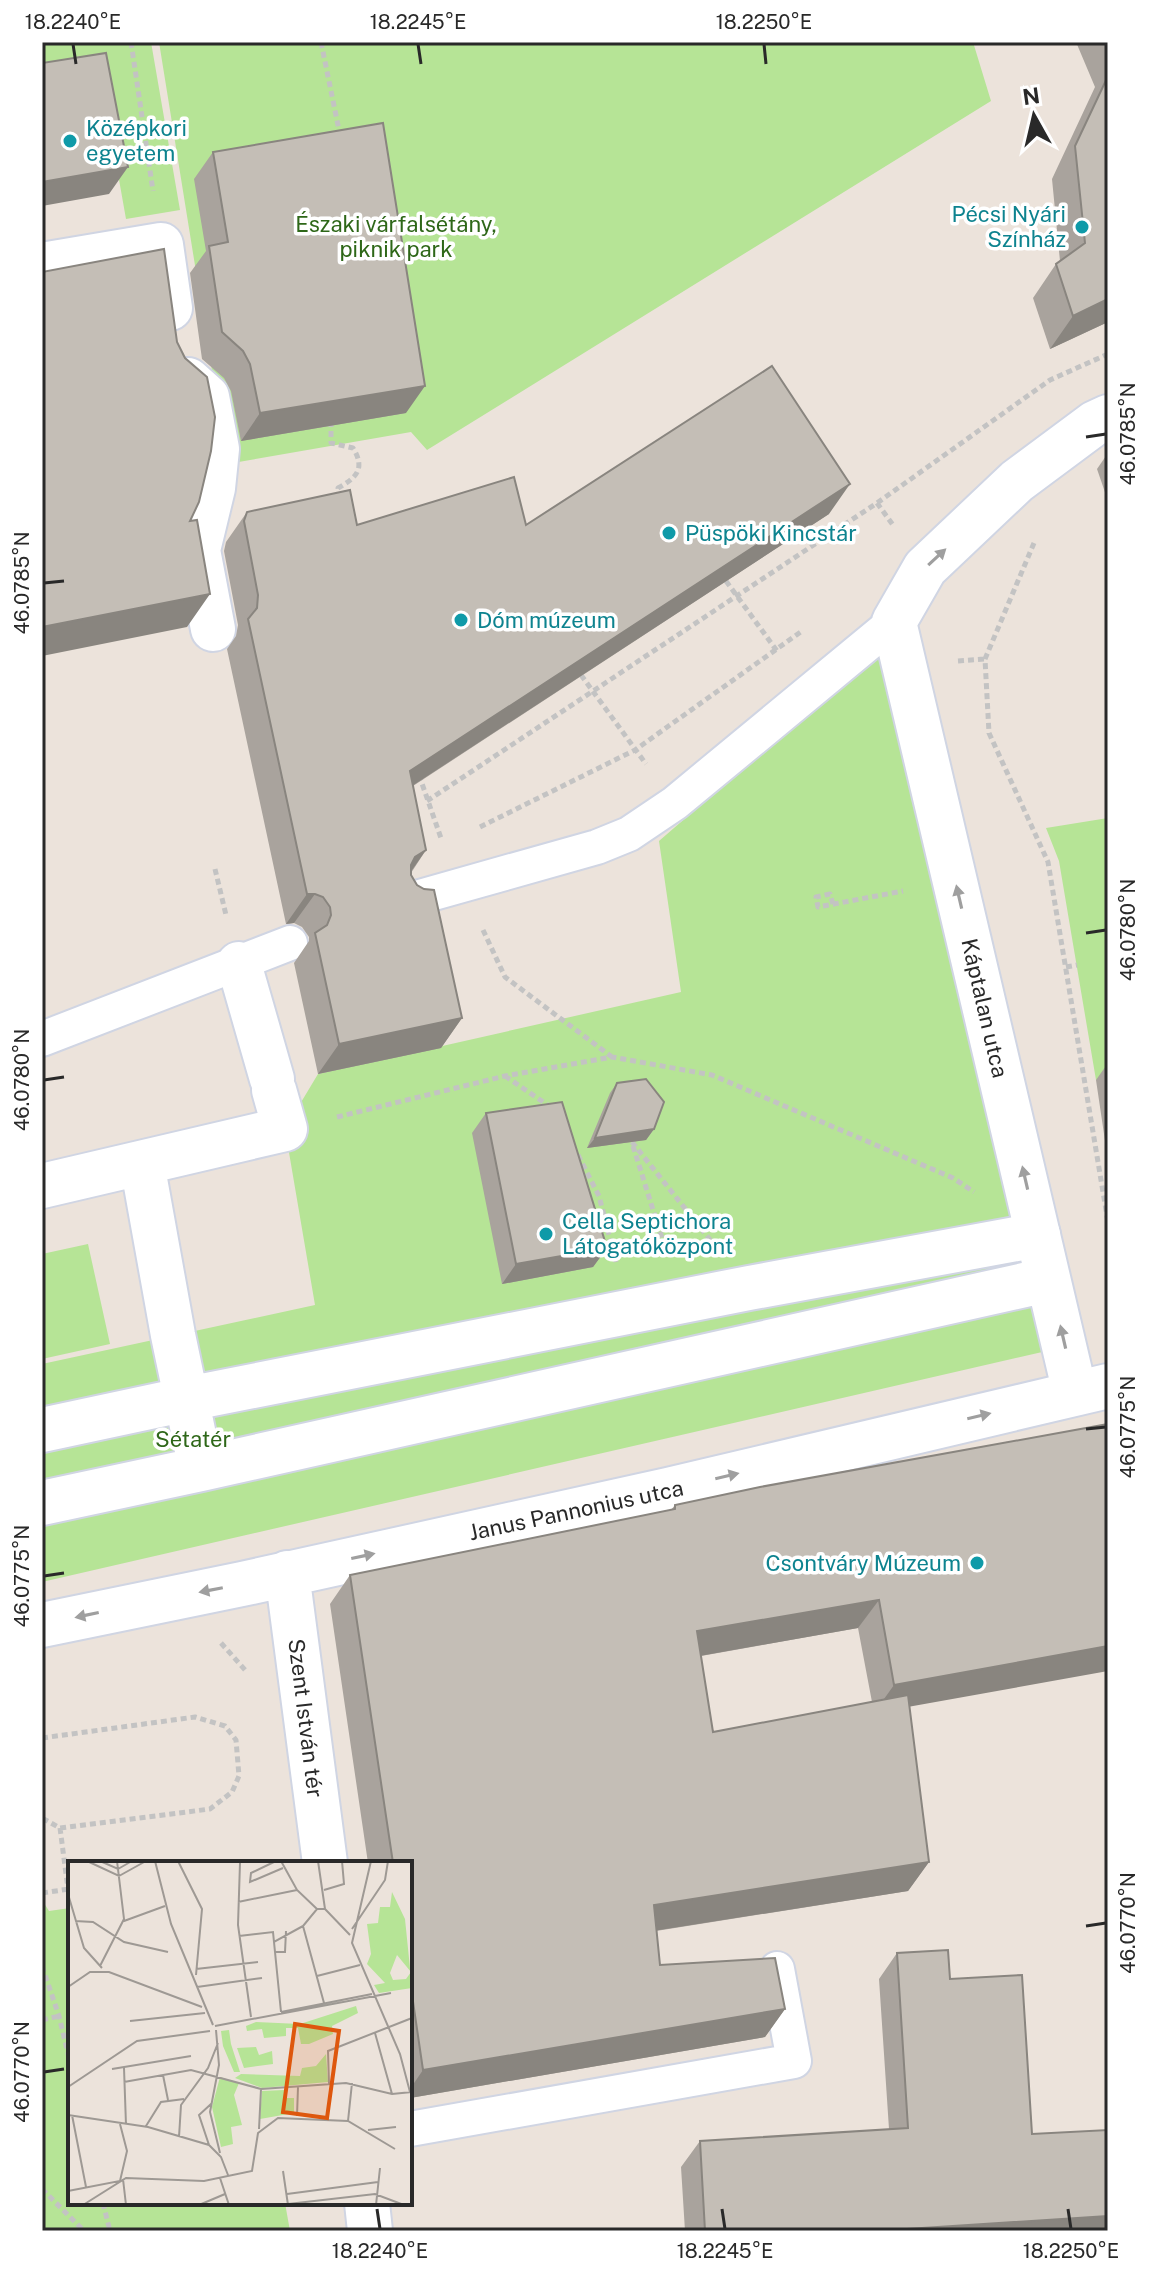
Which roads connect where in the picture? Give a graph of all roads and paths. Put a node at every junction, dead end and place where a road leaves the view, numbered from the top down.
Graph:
1 (131, 42) edge
2 (321, 42) edge
3 (340, 140) edge
4 (161, 245) junction
5 (42, 265) edge
6 (1108, 354) edge
7 (332, 410) edge
8 (1108, 417) edge
9 (341, 503) edge
10 (1038, 532) dead end
11 (726, 581) edge
12 (738, 596) junction
13 (894, 622) junction
14 (213, 629) dead end
15 (806, 629) dead end
16 (775, 648) junction
17 (581, 675) edge
18 (821, 682) junction
19 (593, 691) junction
20 (635, 750) junction
21 (417, 768) edge
22 (427, 801) junction
23 (470, 831) dead end
24 (443, 845) dead end
25 (955, 881) junction
26 (409, 900) edge
27 (833, 904) dead end
28 (290, 943) dead end
29 (239, 964) junction
30 (1077, 965) dead end
31 (1066, 967) junction
32 (505, 977) dead end
33 (42, 1039) edge
34 (612, 1057) junction
35 (505, 1076) junction
36 (277, 1100) junction
37 (555, 1110) edge
38 (573, 1147) edge
39 (142, 1163) junction
40 (42, 1186) edge
41 (1108, 1222) edge
42 (1038, 1235) junction
43 (1038, 1282) dead end
44 (749, 1288) junction
45 (682, 1302) junction
46 (629, 1313) junction
47 (1092, 1390) edge
48 (187, 1399) junction
49 (42, 1430) edge
50 (201, 1469) junction
51 (42, 1503) edge
52 (287, 1573) junction
53 (42, 1625) edge
54 (215, 1637) dead end
55 (250, 1676) dead end
56 (42, 1738) edge
57 (42, 1818) edge
58 (60, 1828) junction
59 (325, 1861) edge
60 (68, 1882) edge
61 (68, 1889) edge
62 (42, 1893) edge
63 (42, 1966) edge
64 (777, 1969) edge
65 (59, 2016) junction
66 (42, 2020) edge
67 (68, 2054) edge
68 (412, 2129) edge
69 (42, 2189) edge
70 (104, 2205) edge
71 (367, 2205) edge
72 (84, 2231) edge
73 (110, 2231) edge
74 (370, 2231) edge

1 - 4 path
2 - 3 path
4 - 5 street
4 - 14 street
6 - 12 path
7 - 9 path
13 -> 8 street
10 - 31 path
11 - 12 path
12 - 16 path
12 - 19 path
13 - 18 lane
13 - 25 street, Káptalan utca
15 - 16 path
16 - 18 path
16 - 20 path
17 - 19 path
18 - 26 lane
19 - 20 path
19 - 22 path
20 - 23 path
21 - 22 path
22 - 24 path
25 - 27 path
42 -> 25 street, Káptalan utca
28 - 29 lane
29 - 33 lane
29 - 36 street
30 - 31 path
31 - 41 path
32 - 34 path
34 - 35 path
34 - 42 path
35 - 36 path
35 - 37 path
36 - 39 street
38 - 46 path
39 - 40 street
39 - 48 street
42 - 44 street
47 -> 42 street, Káptalan utca
43 - 50 street
44 - 45 street
44 - 45 path
45 - 46 street
46 - 48 street
52 -> 47 street, Janus Pannonius utca
48 - 49 street
48 - 50 street
50 - 51 street
52 -> 53 street, Janus Pannonius utca
52 - 59 street, Szent István tér
54 - 55 path
56 - 58 path
57 - 58 path
58 - 60 path
61 - 62 path
63 - 65 path
64 - 68 lane
65 - 66 path
65 - 67 path
69 - 72 path
70 - 73 path
71 - 74 street

